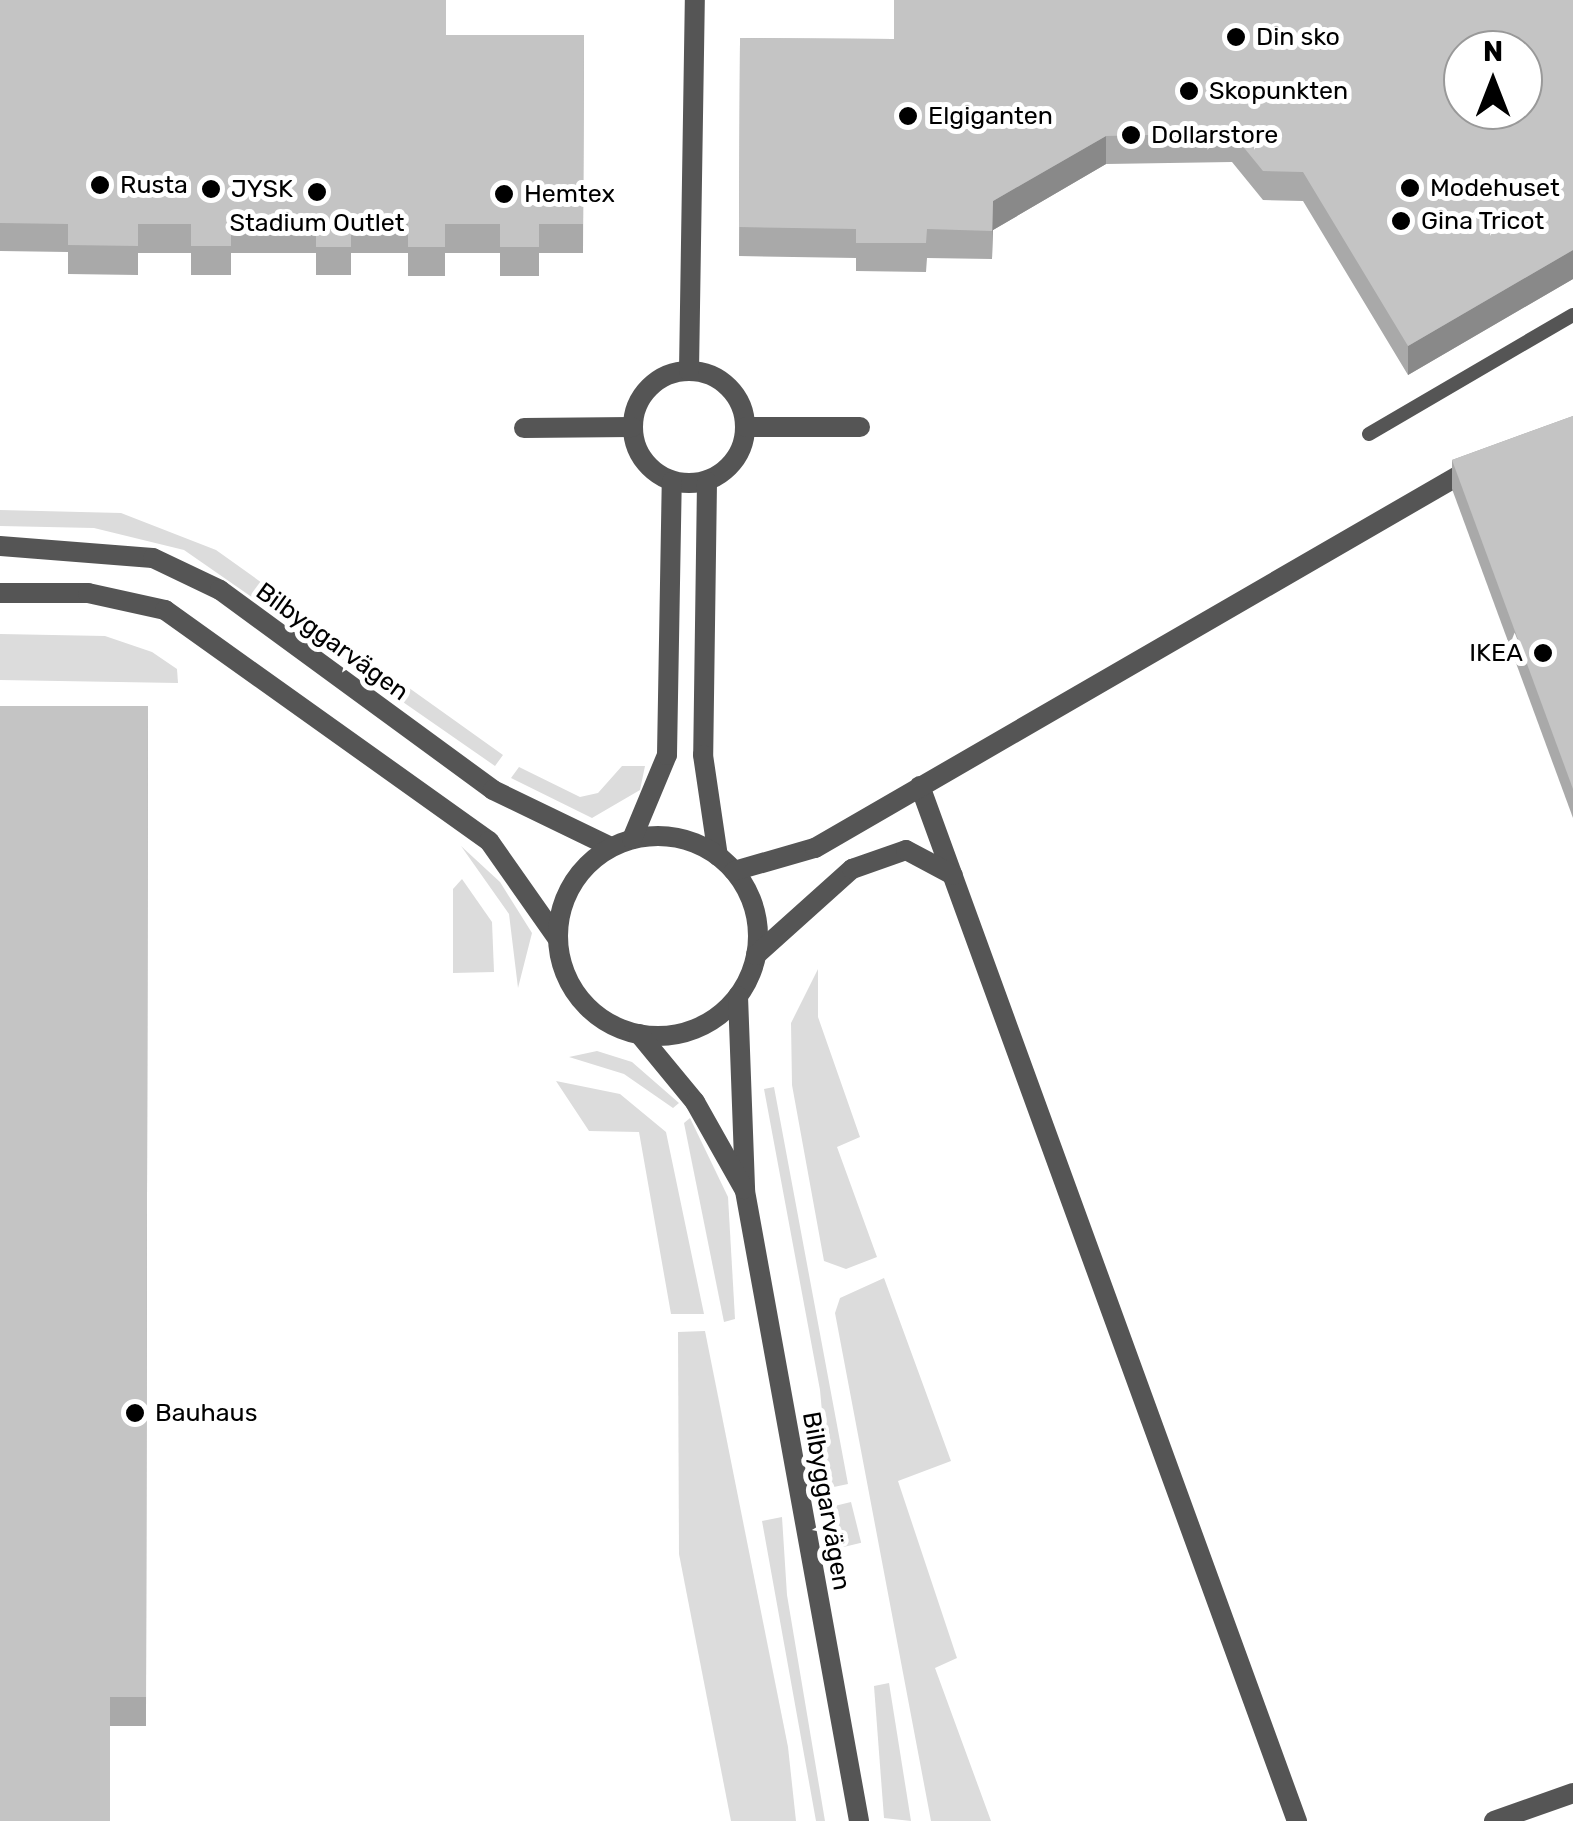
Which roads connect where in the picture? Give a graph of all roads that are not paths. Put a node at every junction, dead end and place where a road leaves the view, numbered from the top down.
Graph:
1 (695, 0) edge
2 (1573, 315) edge
3 (688, 371) junction
4 (860, 427) dead end
5 (524, 428) dead end
6 (632, 428) junction
7 (746, 428) junction
8 (1369, 434) dead end
9 (1493, 456) edge
10 (672, 482) junction
11 (707, 482) junction
12 (0, 546) edge
13 (0, 593) edge
14 (920, 786) junction
15 (632, 840) junction
16 (611, 848) junction
17 (718, 856) junction
18 (734, 872) junction
19 (953, 876) junction
20 (558, 940) junction
21 (756, 955) junction
22 (738, 996) junction
23 (639, 1034) junction
24 (746, 1192) junction
25 (1573, 1793) edge
26 (858, 1821) edge
27 (1297, 1821) edge
28 (1494, 1821) edge

1 - 3 street
2 - 8 lane
3 - 6 street
3 - 7 street
4 - 7 street
5 - 6 street
6 - 10 street
7 - 11 street
9 - 14 street
10 - 11 street
10 - 15 street
11 - 17 street
12 - 16 street, Bilbyggarvägen
13 - 20 street
14 - 18 street
14 - 19 street
15 - 16 street
15 - 17 street
16 - 20 street
17 - 18 street
18 - 21 street
19 - 21 street
19 - 27 street
20 - 23 street
21 - 22 street
22 - 23 street
22 - 24 street, Bilbyggarvägen
23 - 24 street, Bilbyggarvägen
24 - 26 street, Bilbyggarvägen
25 - 28 street

